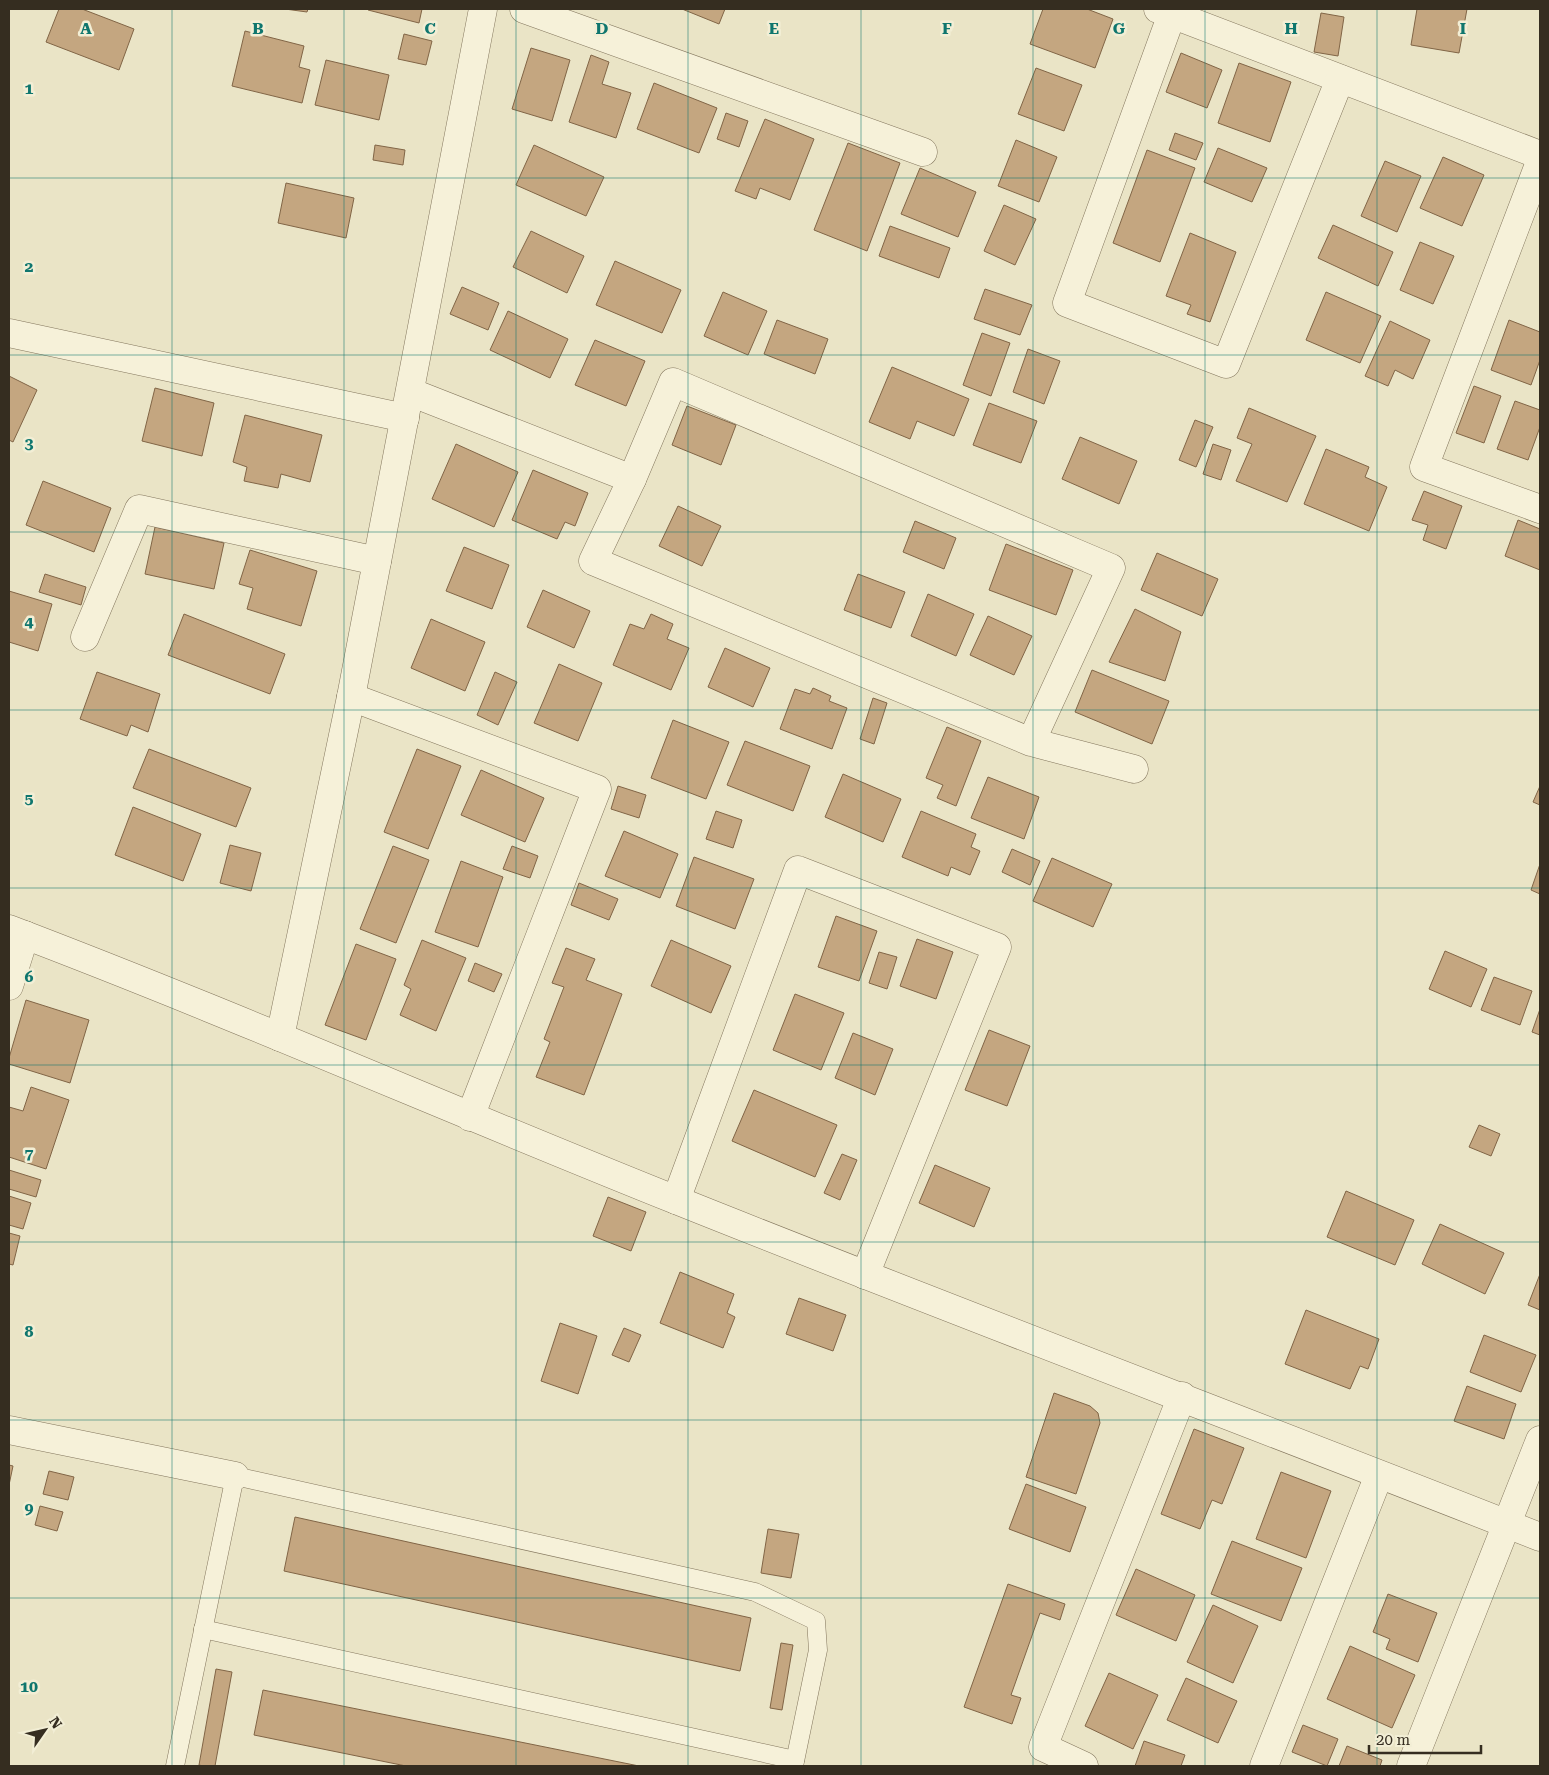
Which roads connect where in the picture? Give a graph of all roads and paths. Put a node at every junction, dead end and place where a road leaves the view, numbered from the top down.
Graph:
1 (483, 9) edge
2 (524, 9) edge
3 (1165, 12) edge
4 (1202, 17) edge
5 (1340, 79) junction
6 (923, 152) dead end
7 (1540, 155) edge
8 (1540, 162) edge
9 (9, 333) edge
10 (410, 392) junction
11 (405, 418) junction
12 (632, 479) junction
13 (1540, 509) edge
14 (378, 561) junction
15 (85, 638) dead end
16 (351, 697) junction
17 (1031, 742) junction
18 (1134, 769) dead end
19 (17, 932) edge
20 (9, 986) edge
21 (280, 1037) junction
22 (470, 1117) junction
23 (676, 1200) junction
24 (865, 1275) junction
25 (1182, 1396) junction
26 (9, 1430) edge
27 (1540, 1440) edge
28 (1379, 1475) junction
29 (235, 1476) junction
30 (1507, 1524) junction
31 (1540, 1537) edge
32 (203, 1629) junction
33 (795, 1763) edge
34 (174, 1766) edge
35 (1084, 1766) edge
36 (1264, 1766) edge
37 (1412, 1766) edge

1 - 10 street
2 - 6 street
3 - 4 street
3 - 5 street
4 - 5 street
5 - 7 street
8 - 13 street
9 - 11 street
10 - 11 street
10 - 12 street
11 - 14 street
12 - 17 street
12 - 17 street
14 - 15 street
14 - 16 street
16 - 21 street
16 - 22 street
17 - 18 street
19 - 20 street
19 - 21 street
21 - 22 street
22 - 23 street
23 - 24 street
23 - 24 street
24 - 25 street
25 - 28 street
25 - 35 street
26 - 29 street
27 - 30 street
28 - 30 street
28 - 36 street
29 - 32 lane
29 - 33 lane
30 - 31 street
30 - 37 street
32 - 33 lane
32 - 34 lane

